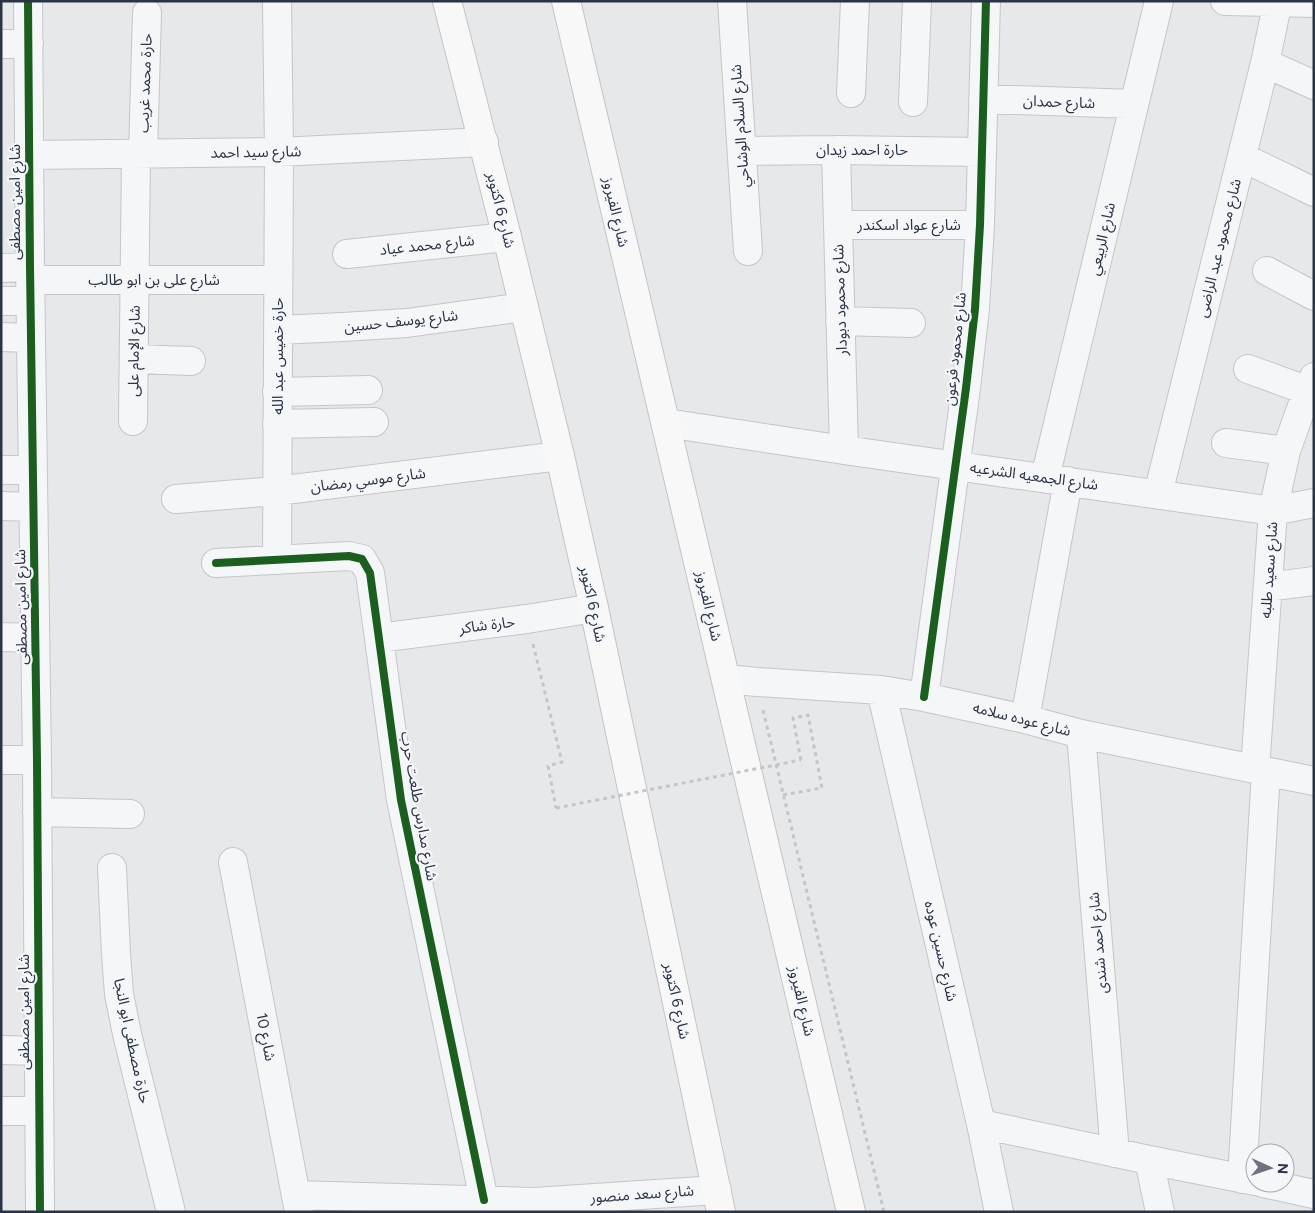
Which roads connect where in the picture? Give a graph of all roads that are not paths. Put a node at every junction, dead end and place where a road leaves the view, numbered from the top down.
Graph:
1 (28, 1) edge
2 (276, 1) edge
3 (447, 1) edge
4 (566, 1) edge
5 (732, 1) edge
6 (855, 1) edge
7 (917, 1) edge
8 (986, 1) edge
9 (1159, 1) edge
10 (1225, 1) edge
11 (1278, 2) edge
12 (1314, 3) edge
13 (147, 13) dead end
14 (29, 43) junction
15 (1, 44) edge
16 (1265, 63) junction
17 (1314, 85) edge
18 (852, 93) dead end
19 (983, 99) junction
20 (913, 102) dead end
21 (1134, 104) junction
22 (484, 142) junction
23 (742, 150) junction
24 (836, 150) junction
25 (279, 152) junction
26 (982, 152) junction
27 (139, 154) junction
28 (29, 155) junction
29 (1242, 157) junction
30 (1314, 192) edge
31 (838, 225) junction
32 (980, 225) junction
33 (507, 237) junction
34 (748, 250) dead end
35 (347, 254) dead end
36 (1, 268) edge
37 (1267, 271) dead end
38 (134, 280) junction
39 (278, 280) junction
40 (30, 283) junction
41 (1314, 296) edge
42 (1, 301) edge
43 (524, 307) junction
44 (840, 321) junction
45 (911, 323) dead end
46 (278, 330) junction
47 (1, 337) edge
48 (31, 338) junction
49 (134, 359) junction
50 (190, 361) dead end
51 (1248, 369) dead end
52 (1312, 387) edge
53 (368, 390) dead end
54 (277, 392) junction
55 (133, 421) dead end
56 (374, 422) dead end
57 (666, 423) junction
58 (277, 424) junction
59 (1226, 443) dead end
60 (844, 450) junction
61 (1286, 452) junction
62 (560, 456) junction
63 (955, 465) junction
64 (1, 470) edge
65 (32, 470) junction
66 (1057, 479) junction
67 (277, 492) junction
68 (1158, 494) junction
69 (176, 499) dead end
70 (1314, 503) edge
71 (1, 506) edge
72 (33, 507) junction
73 (1273, 511) junction
74 (277, 560) junction
75 (216, 563) dead end
76 (1314, 581) edge
77 (1268, 587) junction
78 (594, 608) junction
79 (1, 637) edge
80 (35, 638) junction
81 (379, 638) junction
82 (726, 679) junction
83 (881, 690) junction
84 (924, 697) junction
85 (1025, 719) junction
86 (1081, 734) junction
87 (1, 760) edge
88 (36, 760) junction
89 (1260, 770) junction
90 (1314, 781) edge
91 (37, 812) junction
92 (130, 814) dead end
93 (233, 862) dead end
94 (112, 868) dead end
95 (1, 1050) edge
96 (38, 1050) junction
97 (1, 1111) edge
98 (38, 1111) junction
99 (981, 1124) junction
100 (1254, 1143) edge
101 (1115, 1153) junction
102 (1149, 1160) junction
103 (1245, 1179) edge
104 (1295, 1190) edge
105 (1314, 1194) edge
106 (484, 1200) junction
107 (719, 1201) edge
108 (298, 1203) edge
109 (535, 1207) edge
110 (40, 1212) edge
111 (171, 1212) edge
112 (852, 1212) edge
113 (999, 1212) edge
114 (1160, 1212) edge

1 - 14 street, شارع امين مصطفى
2 - 25 street, حارة خميس عبد الله
3 - 22 main road, شارع 6 اكتوبر
4 - 57 main road, شارع الفيروز
5 - 23 street, شارع السلام الوشاحي
6 - 18 street
7 - 20 street
8 - 19 street, شارع محمود فرعون
9 - 21 street, شارع الربيعي
10 - 11 street
11 - 12 street
11 - 16 street, شارع محمود عبد الراضى
13 - 27 street, حارة محمد غريب
14 - 15 street
14 - 28 street, شارع امين مصطفى
16 - 17 street
16 - 29 street, شارع محمود عبد الراضى
19 - 21 street, شارع حمدان
19 - 26 street, شارع محمود فرعون
21 - 66 street, شارع الربيعي
22 - 25 street, شارع سيد احمد
22 - 33 main road, شارع 6 اكتوبر
23 - 24 street, حارة احمد زيدان
23 - 34 street, شارع السلام الوشاحي
24 - 26 street, حارة احمد زيدان
24 - 31 street, شارع محمود دبودار
25 - 27 street, شارع سيد احمد
25 - 39 street, حارة خميس عبد الله
26 - 32 street, شارع محمود فرعون
27 - 28 street, شارع سيد احمد
27 - 38 street, حارة محمد غريب
28 - 40 street, شارع امين مصطفى
29 - 30 street
29 - 68 street, شارع محمود عبد الراضى
31 - 32 street, شارع عواد اسكندر
31 - 44 street, شارع محمود دبودار
32 - 63 street, شارع محمود فرعون
33 - 35 street, شارع محمد عياد
33 - 43 main road, شارع 6 اكتوبر
36 - 40 street
37 - 41 street
38 - 39 street, شارع على بن ابو طالب
38 - 40 street, شارع على بن ابو طالب
38 - 49 street, شارع الإمام على
39 - 46 street, حارة خميس عبد الله
40 - 42 street
40 - 48 street, شارع امين مصطفى
43 - 46 street, شارع يوسف حسين
43 - 62 main road, شارع 6 اكتوبر
44 - 45 street
44 - 60 street, شارع محمود دبودار
46 - 54 street, حارة خميس عبد الله
47 - 48 street
48 - 65 street, شارع امين مصطفى
49 - 50 street
49 - 55 street, شارع الإمام على
51 - 52 street
52 - 61 street, شارع سعيد طلبه
53 - 54 street
54 - 58 street, حارة خميس عبد الله
56 - 58 street
57 - 60 street, شارع الجمعيه الشرعيه
57 - 82 main road, شارع الفيروز
58 - 67 street, حارة خميس عبد الله
59 - 61 street
60 - 63 street, شارع الجمعيه الشرعيه
61 - 73 street, شارع سعيد طلبه
62 - 67 street, شارع موسي رمضان
62 - 78 main road, شارع 6 اكتوبر
63 - 66 street, شارع الجمعيه الشرعيه
63 - 84 street, شارع محمود فرعون
64 - 65 street
65 - 72 street, شارع امين مصطفى
66 - 68 street, شارع الجمعيه الشرعيه
66 - 85 street, شارع الربيعي
67 - 69 street, شارع موسي رمضان
67 - 74 street, حارة خميس عبد الله
68 - 73 street, شارع الجمعيه الشرعيه
70 - 73 street, شارع الجمعيه الشرعيه
71 - 72 street
72 - 80 street, شارع امين مصطفى
73 - 77 street, شارع سعيد طلبه
74 - 75 street, شارع مدارس طلعت حرب
74 - 81 street, شارع مدارس طلعت حرب
76 - 77 street
77 - 89 street, شارع سعيد طلبه
78 - 81 street, حارة شاكر
78 - 107 main road, شارع 6 اكتوبر
79 - 80 street
80 - 88 street, شارع امين مصطفى
81 - 106 street, شارع مدارس طلعت حرب
82 - 83 street, شارع عوده سلامه
82 - 112 main road, شارع الفيروز
83 - 84 street, شارع عوده سلامه
83 - 99 street, شارع حسين عوده
84 - 85 street, شارع عوده سلامه
85 - 86 street, شارع عوده سلامه
86 - 89 street, شارع عوده سلامه
86 - 101 street, شارع احمد شندى
87 - 88 street
88 - 91 street, شارع امين مصطفى
89 - 90 street, شارع عوده سلامه
89 - 100 street, شارع سعيد طلبه
91 - 92 street
91 - 96 street, شارع امين مصطفى
93 - 108 street, شارع 10
94 - 111 street, حارة مصطفى ابو النجا
95 - 96 street
96 - 98 street, شارع امين مصطفى
97 - 98 street
98 - 110 street, شارع امين مصطفى
99 - 101 street
99 - 113 street, شارع حسين عوده
101 - 102 street
102 - 103 street
102 - 114 street
104 - 105 street
106 - 108 street, شارع سعد منصور
106 - 109 street, شارع سعد منصور
107 - 109 street, شارع سعد منصور

